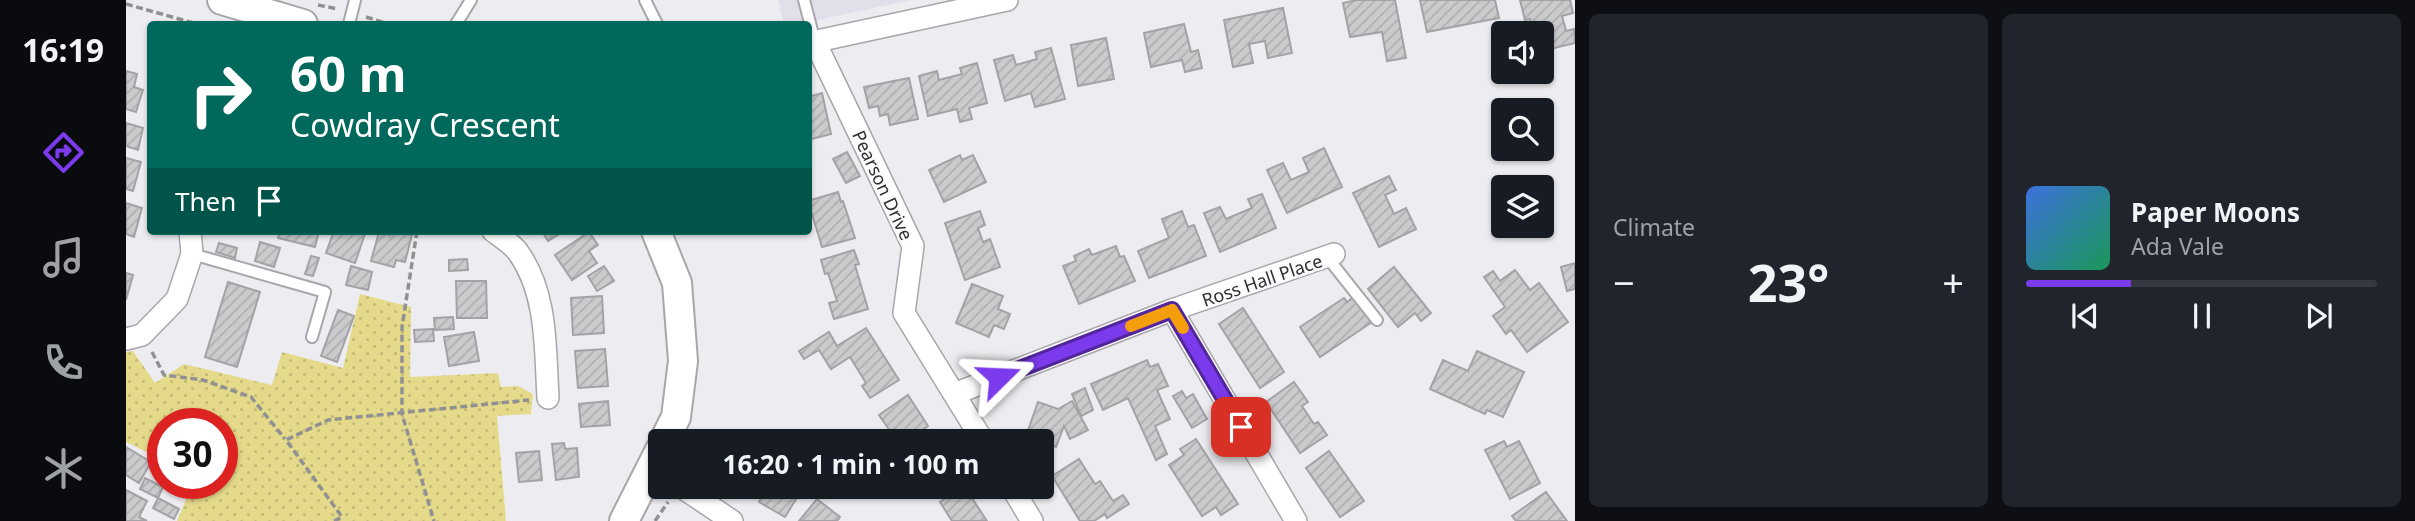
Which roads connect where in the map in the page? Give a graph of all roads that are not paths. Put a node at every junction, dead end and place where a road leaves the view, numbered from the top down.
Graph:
1 (222, 0) edge
2 (355, 0) edge
3 (471, 0) edge
4 (645, 0) edge
5 (804, 0) edge
6 (1007, 0) edge
7 (293, 21) edge
8 (350, 21) edge
9 (458, 21) edge
10 (656, 21) edge
11 (808, 21) edge
12 (812, 42) edge
13 (190, 235) edge
14 (499, 235) edge
15 (658, 235) edge
16 (192, 254) junction
17 (1330, 256) joint
18 (1172, 310) junction
19 (1377, 320) dead end
20 (134, 337) edge
21 (313, 337) dead end
22 (954, 394) junction
23 (548, 398) road end
24 (670, 429) edge
25 (976, 429) edge
26 (648, 480) edge
27 (699, 499) edge
28 (1019, 499) edge
29 (624, 521) edge
30 (732, 521) edge
31 (1032, 521) edge
32 (1296, 521) edge

1 - 7 street
2 - 8 lane
3 - 9 lane
4 - 10 lane
5 - 11 lane
6 - 12 street
12 - 22 street, Pearson Drive
13 - 16 street
14 - 23 street
15 - 24 street
16 - 20 street
16 - 21 lane
17 - 18 street, Ross Hall Place
17 - 19 lane
18 - 22 street, Ross Hall Place
18 - 32 street
22 - 25 street, Pearson Drive
26 - 29 street
27 - 30 street
28 - 31 street

